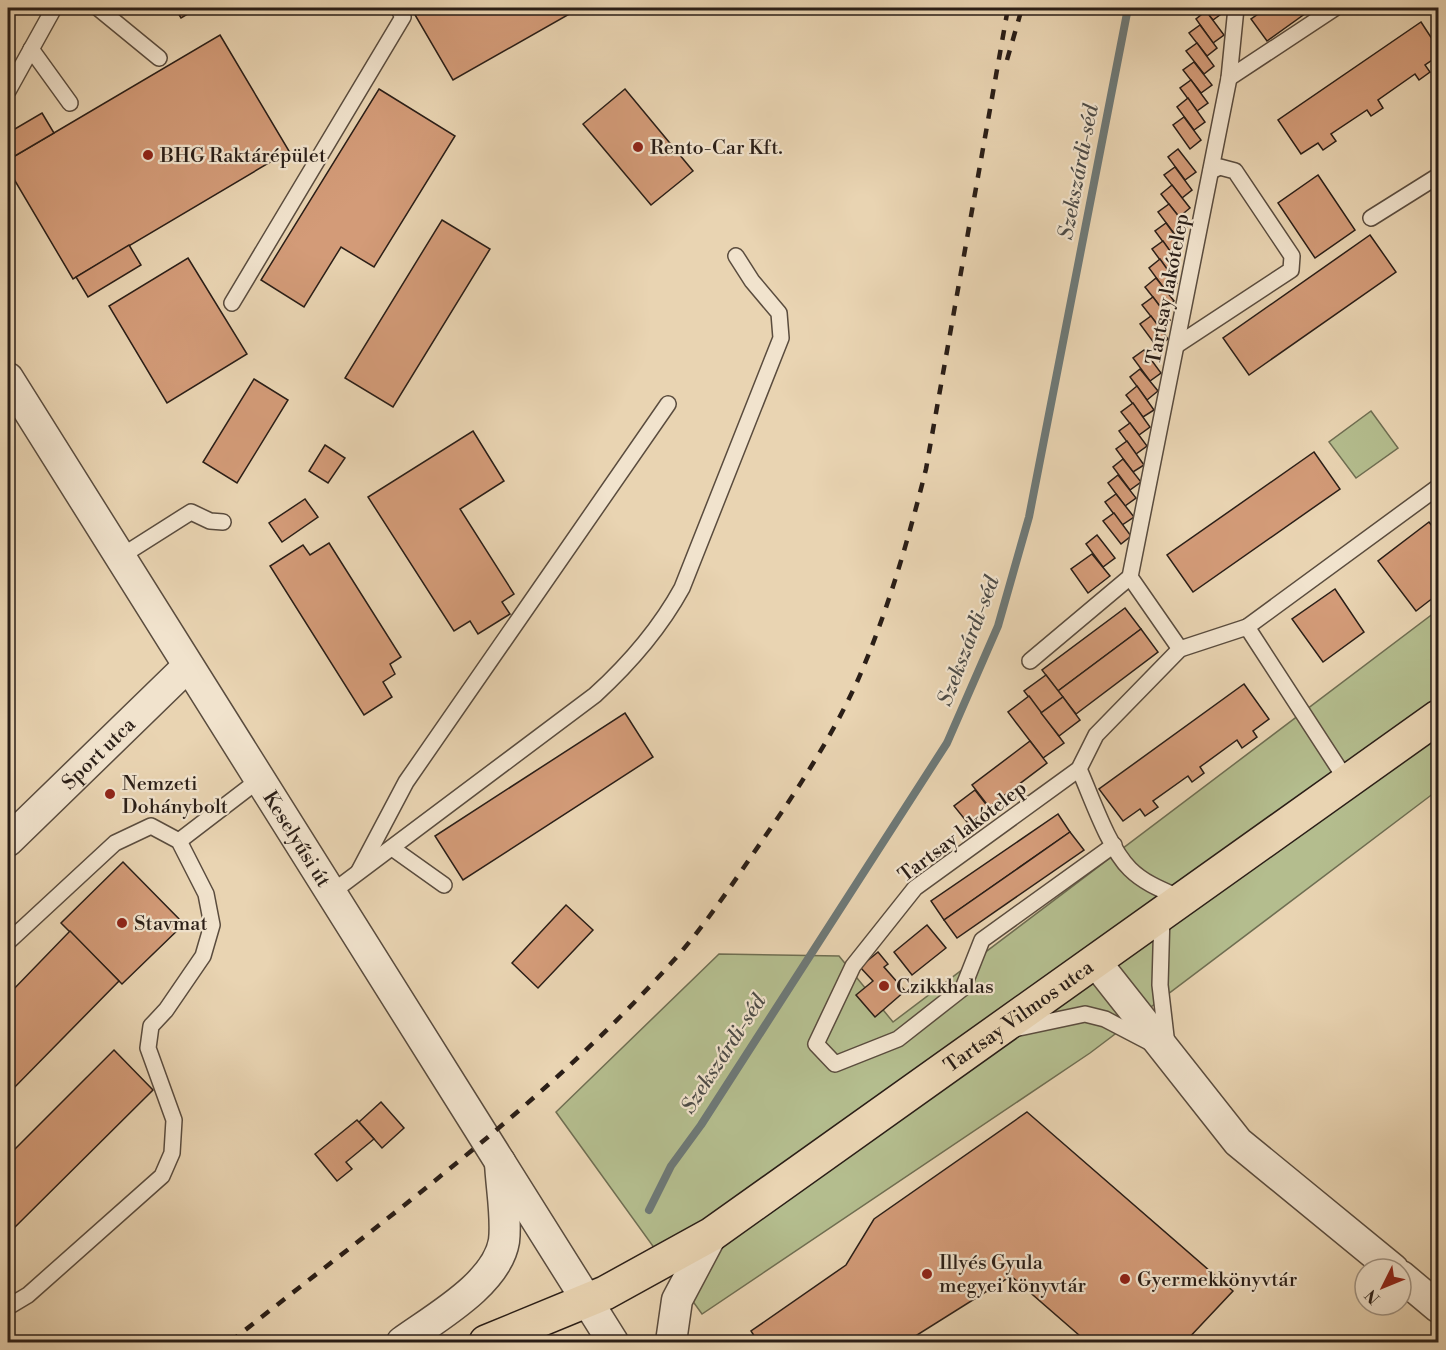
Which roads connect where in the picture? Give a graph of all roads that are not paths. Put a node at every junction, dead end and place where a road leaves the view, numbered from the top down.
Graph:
1 (54, 8) edge
2 (98, 8) edge
3 (398, 8) edge
4 (1236, 8) edge
5 (1335, 8) edge
6 (31, 49) junction
7 (159, 58) dead end
8 (1229, 78) junction
9 (8, 91) edge
10 (70, 103) dead end
11 (1210, 171) junction
12 (1438, 177) edge
13 (1371, 218) dead end
14 (736, 256) dead end
15 (232, 303) dead end
16 (1177, 345) junction
17 (8, 378) edge
18 (668, 404) dead end
19 (1438, 487) edge
20 (222, 522) dead end
21 (120, 557) junction
22 (1130, 577) junction
23 (1247, 627) junction
24 (1180, 649) junction
25 (1030, 661) dead end
26 (188, 666) junction
27 (1438, 717) edge
28 (1079, 769) junction
29 (260, 779) junction
30 (1347, 781) junction
31 (8, 841) edge
32 (179, 841) junction
33 (1114, 845) junction
34 (392, 848) junction
35 (357, 874) junction
36 (444, 885) dead end
37 (331, 893) junction
38 (1173, 907) junction
39 (8, 942) edge
40 (1095, 961) junction
41 (1000, 1032) junction
42 (1168, 1052) junction
43 (500, 1162) junction
44 (712, 1234) junction
45 (1378, 1257) edge
46 (1413, 1286) edge
47 (588, 1301) junction
48 (8, 1307) edge
49 (1438, 1307) edge
50 (402, 1342) edge
51 (486, 1342) edge
52 (613, 1342) edge
53 (671, 1342) edge

1 - 6 lane
2 - 7 lane
3 - 15 lane
4 - 8 lane, Tartsay lakótelep
5 - 8 lane
6 - 9 lane
6 - 10 lane
8 - 11 lane, Tartsay lakótelep
11 - 16 lane, Tartsay lakótelep
11 - 16 lane
12 - 13 lane
14 - 34 lane
16 - 22 lane, Tartsay lakótelep
17 - 21 street, Keselyűsi út
18 - 35 lane
19 - 23 lane, Tartsay lakótelep
20 - 21 lane
21 - 26 street, Keselyűsi út
22 - 24 lane
22 - 25 lane
23 - 24 lane, Tartsay lakótelep
23 - 30 lane
24 - 28 lane, Tartsay lakótelep
26 - 29 street, Keselyűsi út
26 - 31 street, Sport utca
27 - 30 main road, Tartsay Vilmos utca
28 - 33 lane
28 - 33 lane, Tartsay lakótelep
29 - 32 lane
29 - 37 street, Keselyűsi út
30 - 38 main road, Tartsay Vilmos utca
32 - 39 lane
32 - 48 lane
33 - 38 lane
34 - 35 lane
34 - 36 lane
35 - 37 lane
37 - 43 street, Keselyűsi út
38 - 40 main road, Tartsay Vilmos utca
38 - 42 lane
40 - 41 main road, Tartsay Vilmos utca
40 - 42 street
41 - 42 lane
41 - 44 main road, Tartsay Vilmos utca
42 - 45 street
43 - 47 street, Keselyűsi út
43 - 50 street
44 - 47 main road, Tartsay Vilmos utca
44 - 53 street
46 - 49 street
47 - 51 main road, Tartsay Vilmos utca
47 - 52 street, Keselyűsi út

